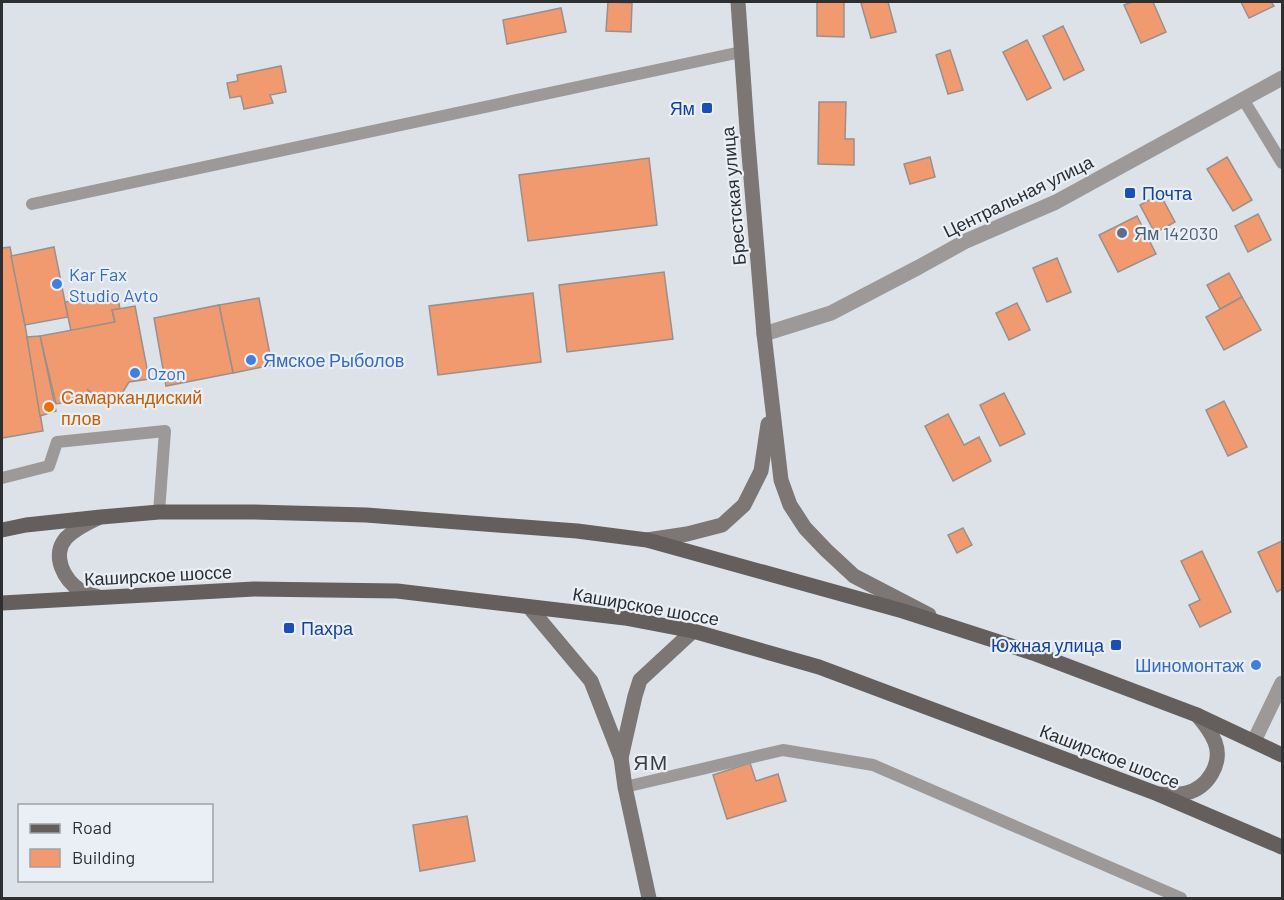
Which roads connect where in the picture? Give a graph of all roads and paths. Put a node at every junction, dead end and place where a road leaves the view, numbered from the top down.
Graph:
1 (738, 2) edge
2 (741, 52) junction
3 (1282, 78) edge
4 (1243, 99) junction
5 (1282, 163) edge
6 (32, 204) dead end
7 (764, 334) junction
8 (770, 388) junction
9 (2, 478) edge
10 (159, 512) junction
11 (101, 517) junction
12 (2, 530) edge
13 (647, 540) junction
14 (99, 597) junction
15 (2, 603) edge
16 (529, 607) junction
17 (955, 628) junction
18 (693, 631) junction
19 (1282, 683) edge
20 (1197, 715) junction
21 (1254, 741) junction
22 (1282, 754) edge
23 (621, 758) junction
24 (625, 787) junction
25 (1158, 794) junction
26 (1282, 847) edge
27 (649, 898) edge
28 (1181, 898) edge

1 - 2 main road, Брестская улица
2 - 6 lane
2 - 7 main road, Брестская улица
3 - 4 street, Центральная улица
4 - 5 lane
4 - 7 street, Центральная улица
7 - 8 main road, Брестская улица
8 - 13 main road, Брестская улица
8 - 17 main road, Брестская улица
9 - 10 lane
10 - 11 main road
10 - 13 main road
11 - 12 main road
11 - 14 main road
13 - 17 main road
14 - 15 main road, Каширское шоссе
14 - 16 main road, Каширское шоссе
16 - 18 main road, Каширское шоссе
16 - 23 main road
17 - 20 main road
18 - 23 main road
18 - 25 main road, Каширское шоссе
19 - 21 street
20 - 21 main road
20 - 25 main road
21 - 22 main road
23 - 24 main road
24 - 27 main road
24 - 28 lane
25 - 26 main road, Каширское шоссе

